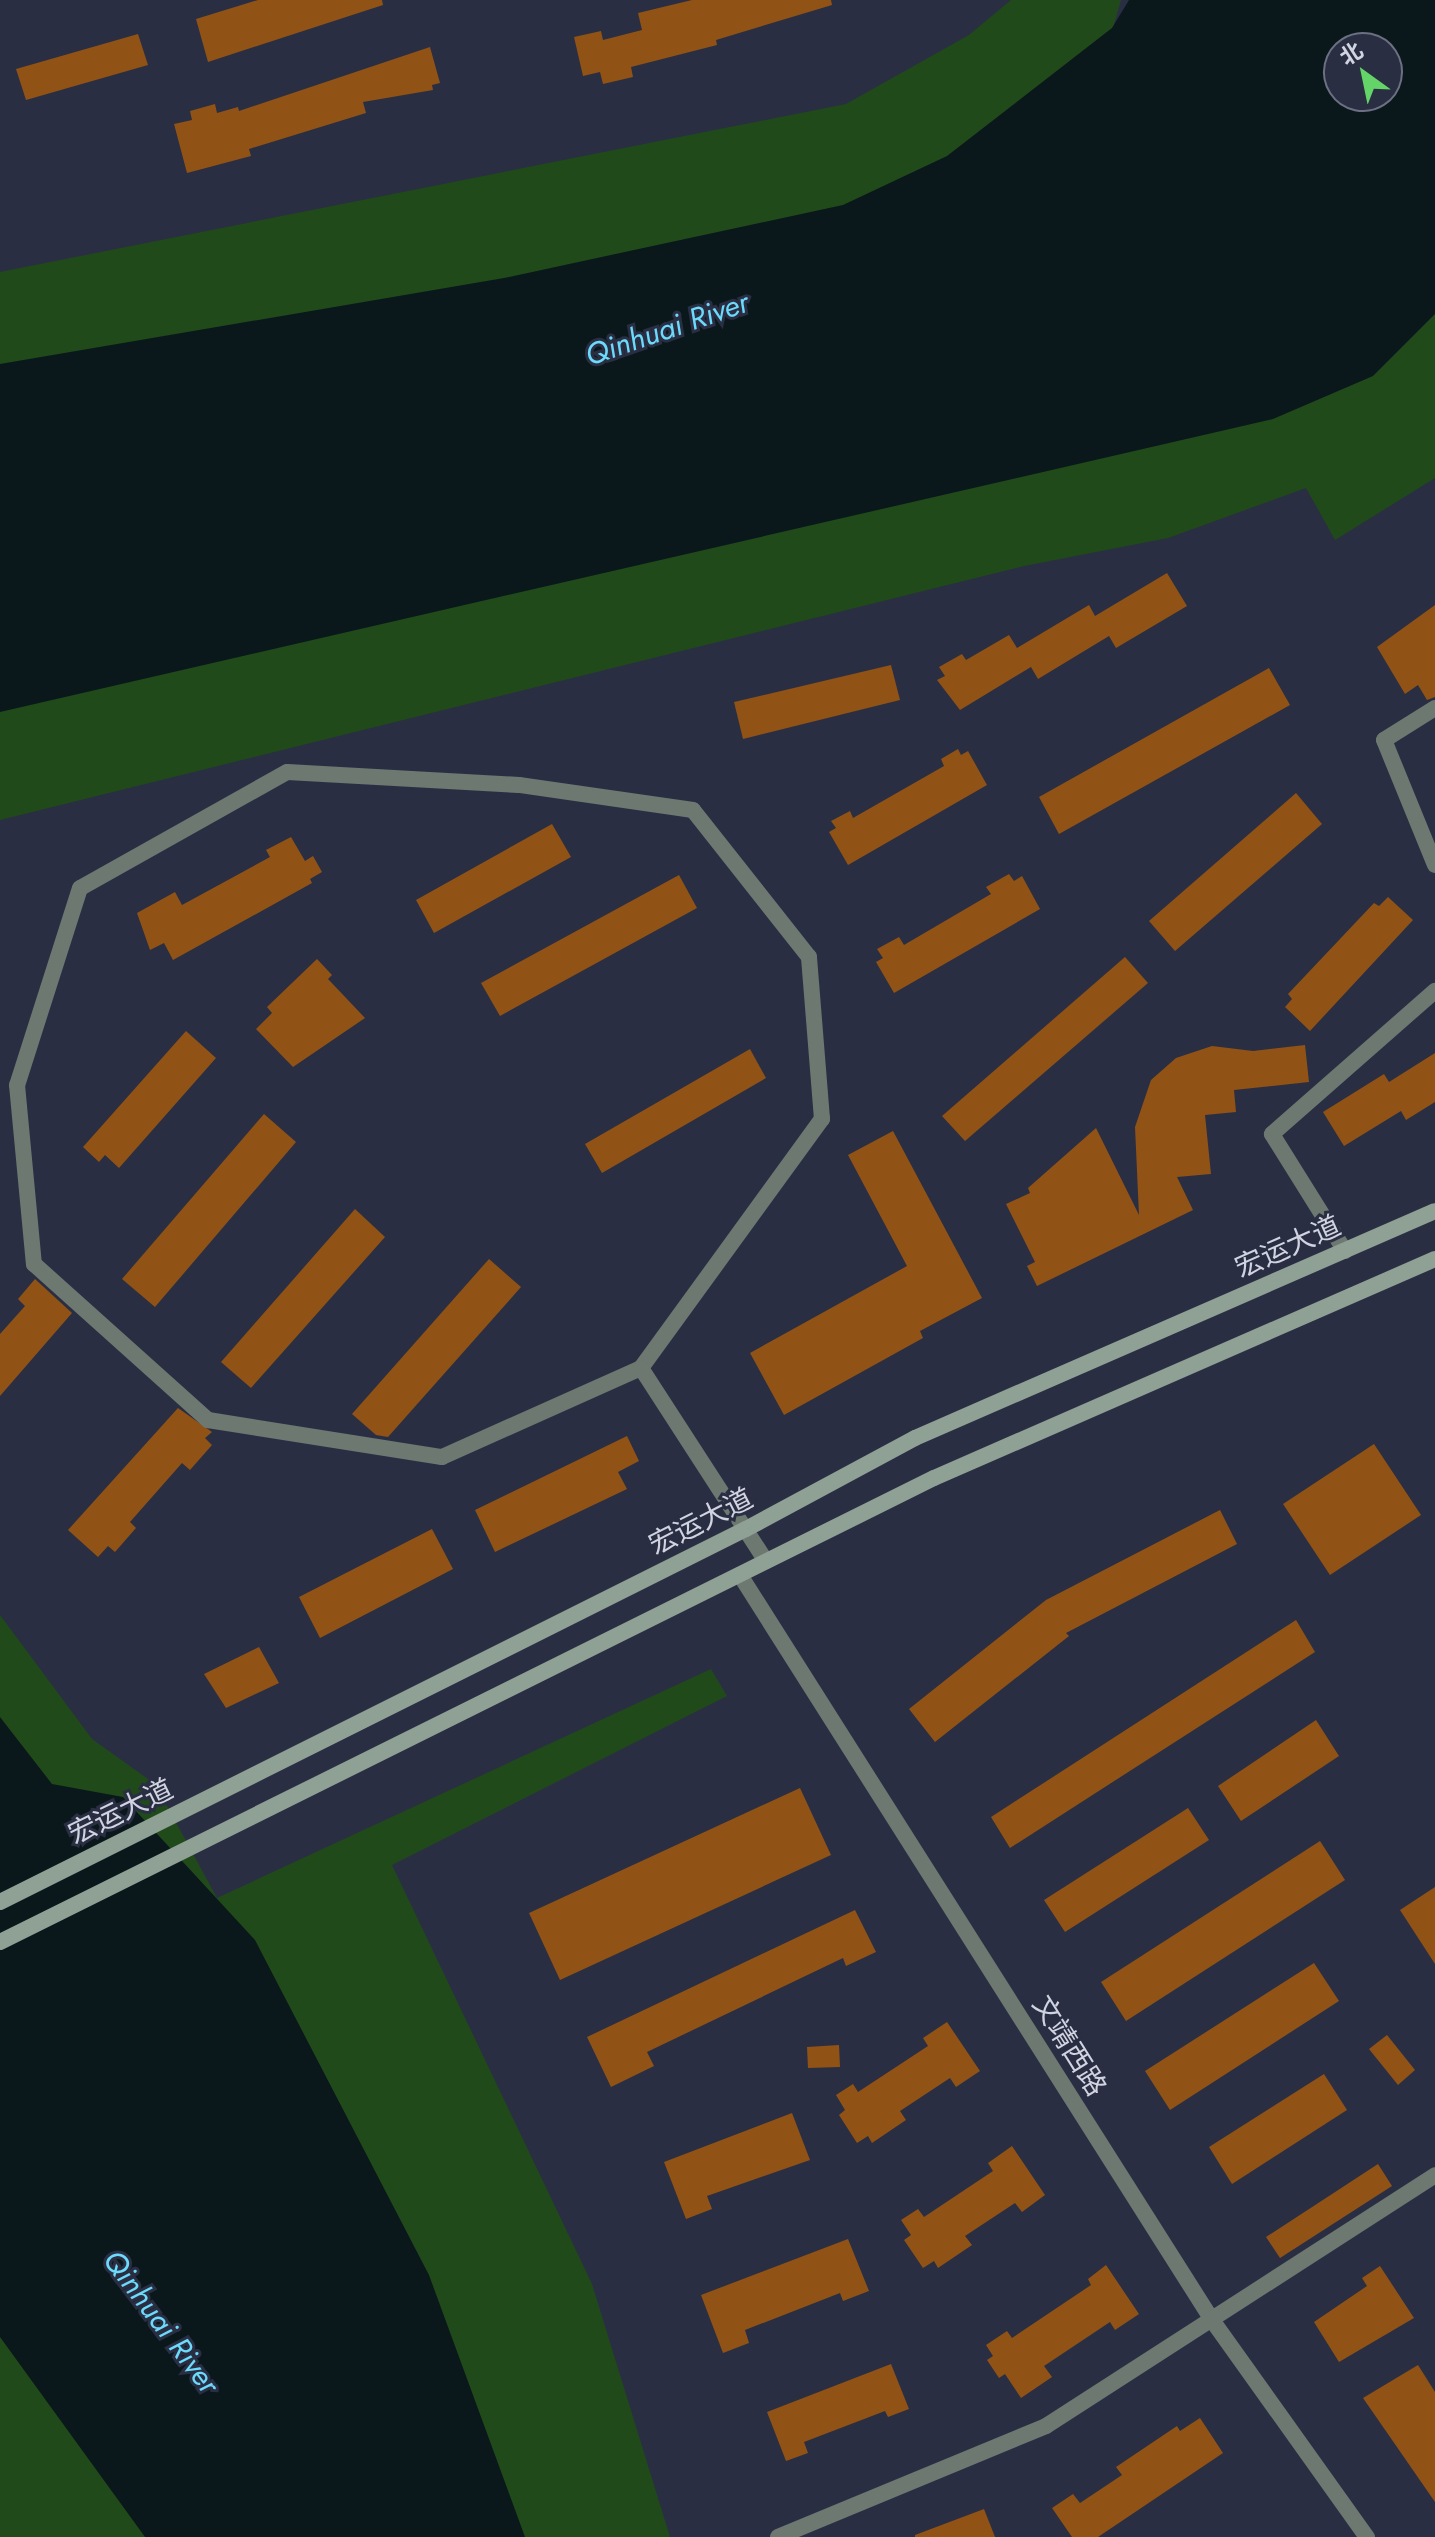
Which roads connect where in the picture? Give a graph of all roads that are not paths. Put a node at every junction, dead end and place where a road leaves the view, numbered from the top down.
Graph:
1 (1435, 708) edge
2 (1435, 865) edge
3 (1435, 991) edge
4 (1435, 1211) edge
5 (1345, 1251) junction
6 (1435, 1259) edge
7 (641, 1368) junction
8 (746, 1529) junction
9 (766, 1561) junction
10 (740, 1575) junction
11 (0, 1902) edge
12 (0, 1942) edge
13 (1435, 2175) edge
14 (1212, 2320) junction
15 (778, 2537) edge
16 (1367, 2537) edge

1 - 2 street
3 - 5 street
4 - 5 main road, 宏运大道
5 - 8 main road, 宏运大道
6 - 9 main road
7 - 7 street
7 - 8 street
8 - 9 street
8 - 11 main road, 宏运大道
9 - 10 main road
10 - 12 main road
10 - 14 street, 文靖西路
13 - 14 street
14 - 15 street
14 - 16 street, 文靖西路

